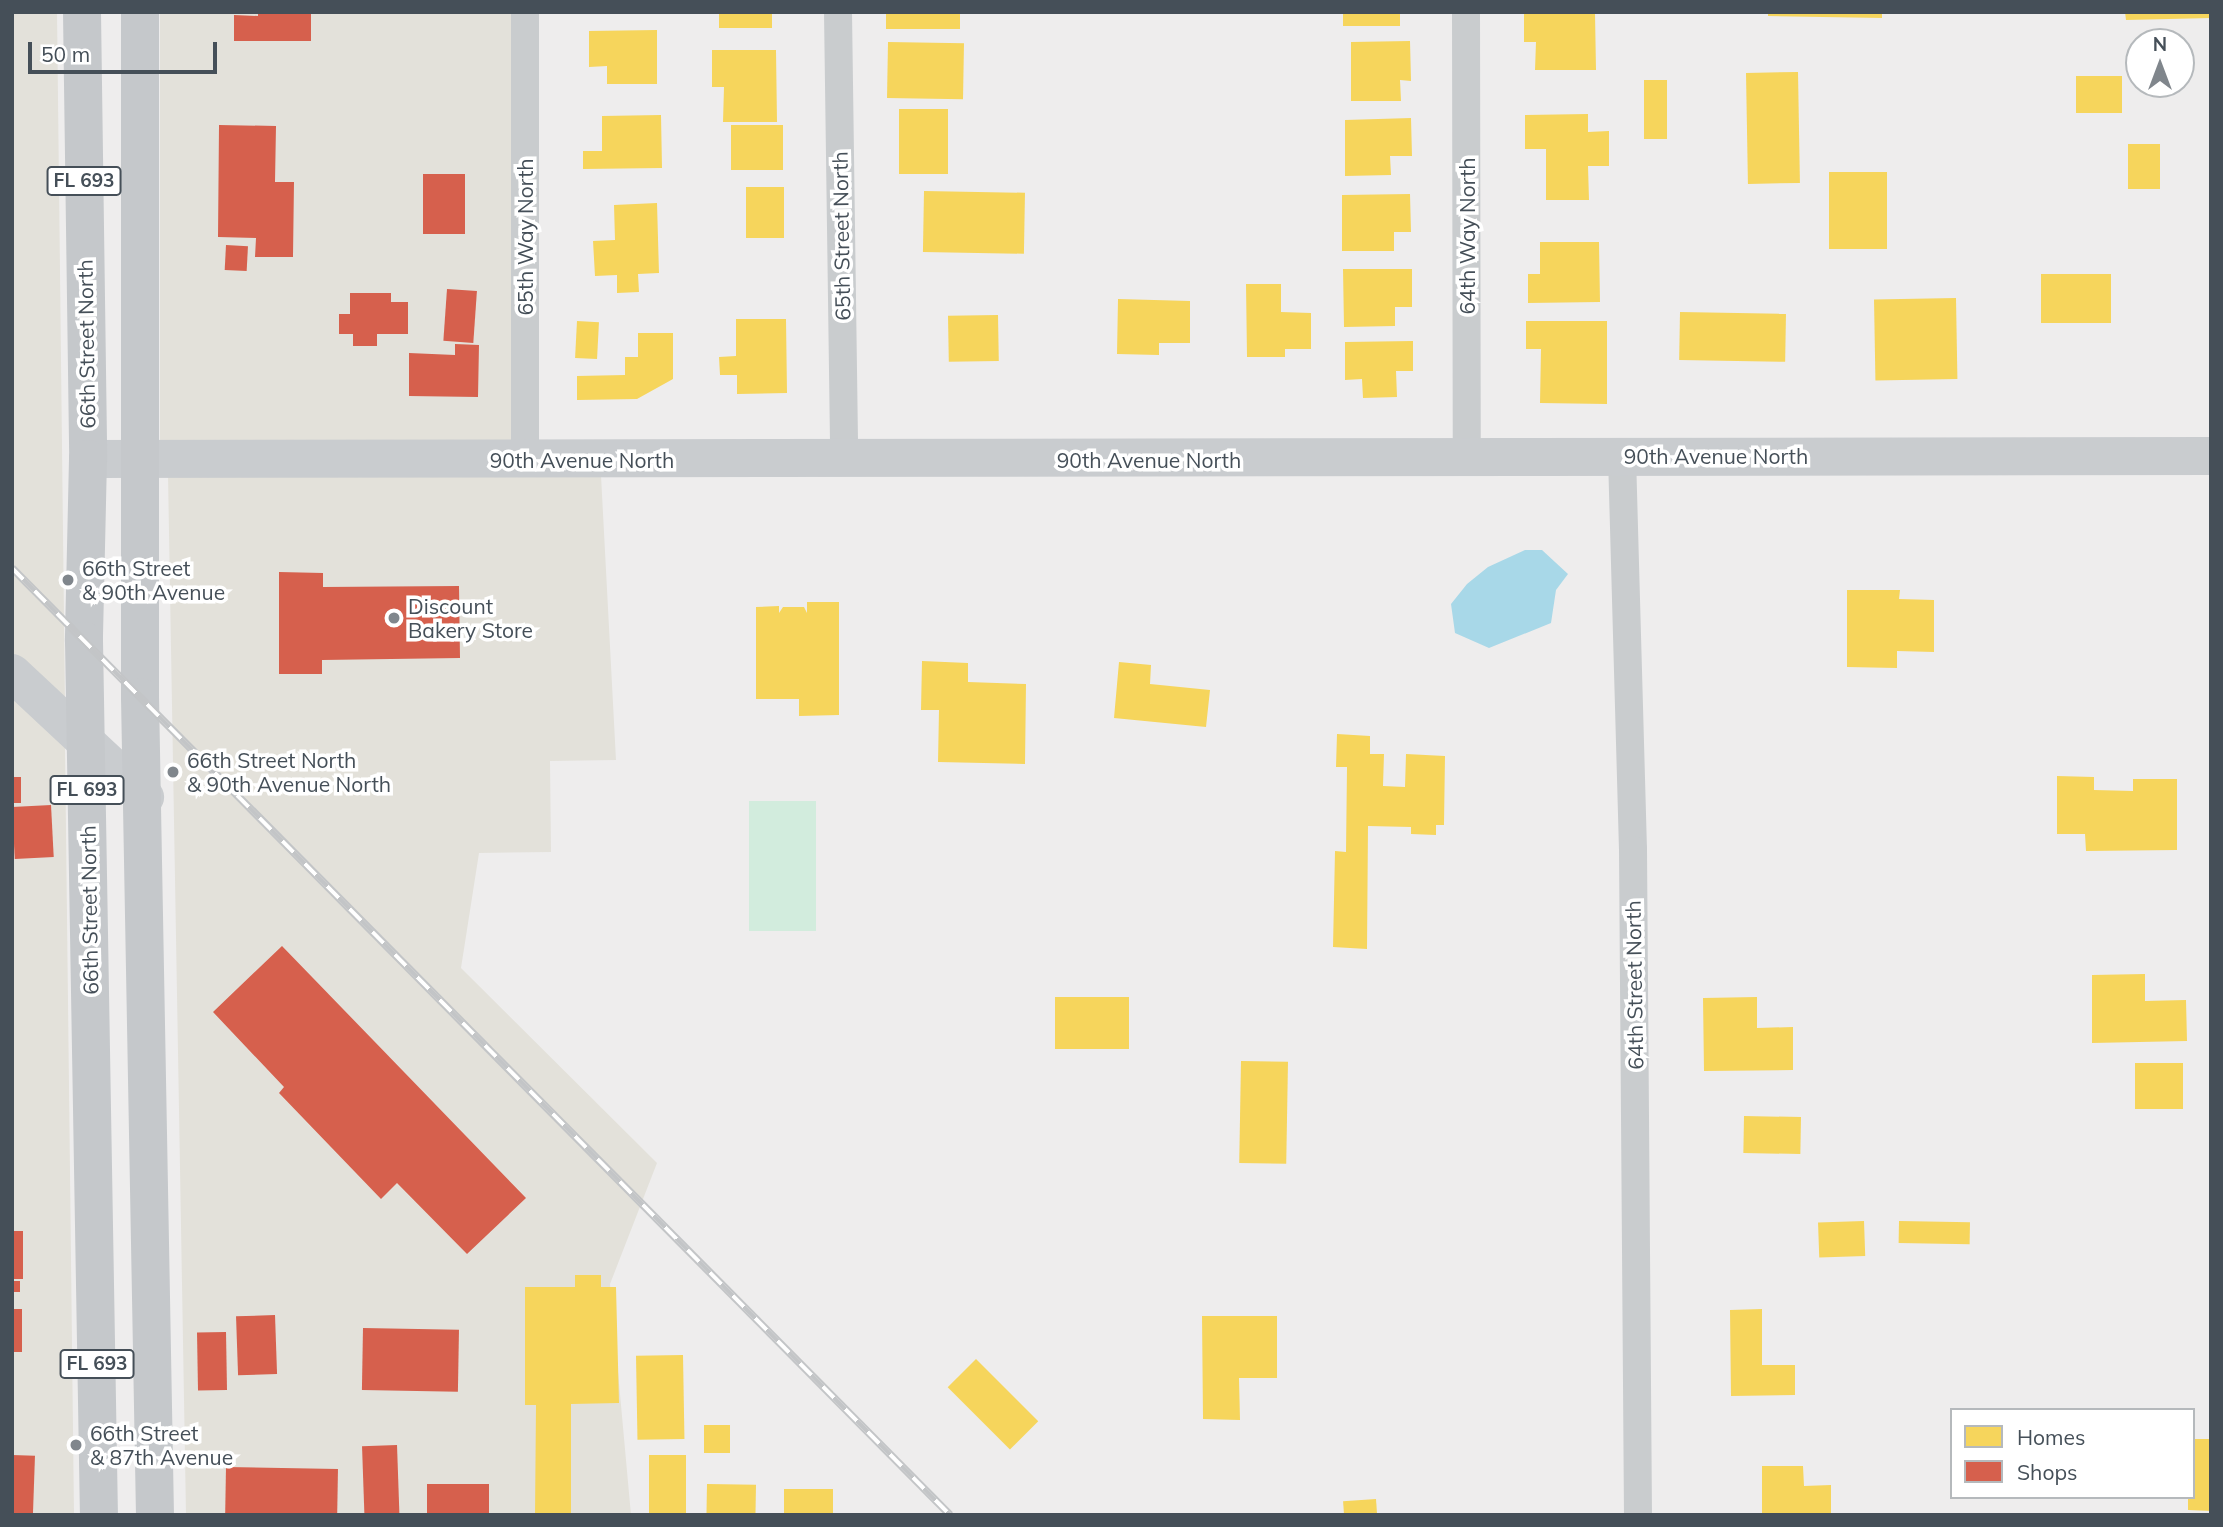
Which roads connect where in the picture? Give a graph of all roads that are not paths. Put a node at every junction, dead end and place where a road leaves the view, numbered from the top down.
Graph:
1 (82, 12) edge
2 (140, 12) edge
3 (525, 12) edge
4 (838, 12) edge
5 (1466, 12) edge
6 (1622, 456) junction
7 (2211, 456) edge
8 (88, 459) junction
9 (844, 459) junction
10 (143, 460) junction
11 (1467, 460) junction
12 (525, 461) junction
13 (12, 673) edge
14 (86, 746) junction
15 (145, 797) junction
16 (95, 1228) junction
17 (151, 1229) junction
18 (99, 1515) edge
19 (155, 1515) edge
20 (1638, 1515) edge

1 - 8 main road, 66th Street North / FL 693
2 - 10 main road, FL 693
3 - 12 street, 65th Way North
4 - 9 street, 65th Street North
5 - 11 street, 64th Way North
6 - 7 street, 90th Avenue North
6 - 11 street, 90th Avenue North
6 - 20 street, 64th Street North
8 - 10 street, 90th Avenue North
8 - 14 main road, 66th Street North / FL 693
9 - 11 street, 90th Avenue North
9 - 12 street, 90th Avenue North
10 - 12 street, 90th Avenue North
10 - 15 main road, FL 693
13 - 14 street
14 - 15 street
14 - 16 main road, 66th Street North / FL 693
15 - 17 main road, FL 693
16 - 17 main road
16 - 18 main road, 66th Street North / FL 693
17 - 19 main road, FL 693

